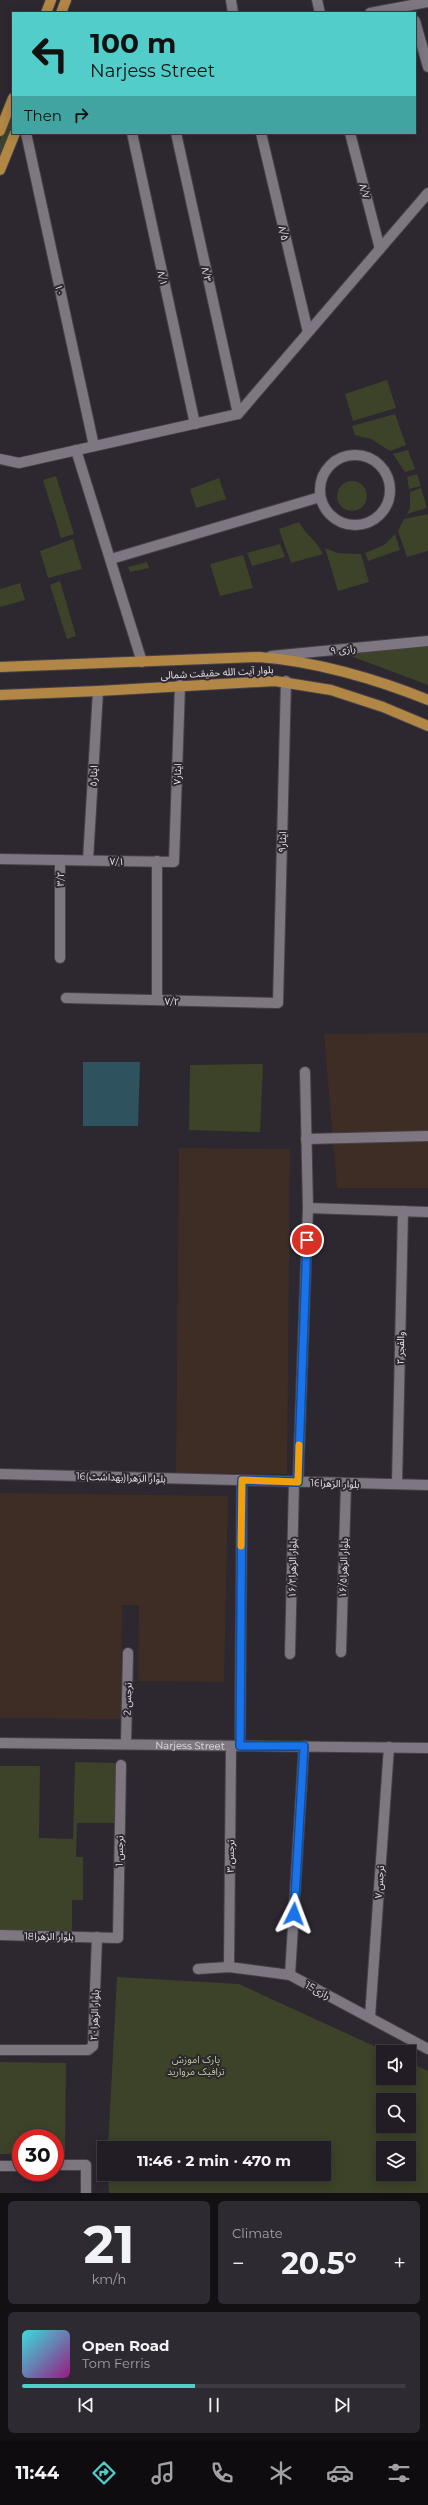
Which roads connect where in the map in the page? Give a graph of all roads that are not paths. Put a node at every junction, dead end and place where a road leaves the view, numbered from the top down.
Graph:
1 (51, 0) edge
2 (66, 0) edge
3 (231, 0) edge
4 (317, 0) edge
5 (428, 2) edge
6 (411, 6) edge
7 (46, 12) edge
8 (61, 12) edge
9 (233, 12) edge
10 (320, 12) edge
11 (376, 12) edge
12 (416, 25) edge
13 (428, 67) edge
14 (12, 101) edge
15 (0, 131) edge
16 (14, 134) edge
17 (26, 134) edge
18 (132, 134) edge
19 (176, 134) edge
20 (261, 134) edge
21 (350, 134) edge
22 (0, 170) edge
23 (428, 192) edge
24 (380, 249) junction
25 (308, 332) junction
26 (238, 414) junction
27 (195, 424) junction
28 (94, 446) junction
29 (76, 450) junction
30 (0, 459) edge
31 (320, 497) junction
32 (112, 559) junction
33 (428, 641) edge
34 (259, 657) junction
35 (142, 662) junction
36 (0, 667) edge
37 (286, 681) junction
38 (180, 685) junction
39 (98, 691) junction
40 (0, 694) edge
41 (428, 700) edge
42 (428, 726) edge
43 (0, 859) edge
44 (60, 860) junction
45 (88, 860) junction
46 (157, 862) junction
47 (174, 862) joint
48 (60, 958) dead end
49 (66, 998) dead end
50 (157, 1000) junction
51 (278, 1003) joint
52 (305, 1072) dead end
53 (428, 1136) edge
54 (306, 1139) junction
55 (308, 1208) junction
56 (403, 1211) junction
57 (428, 1212) edge
58 (0, 1474) edge
59 (242, 1480) junction
60 (296, 1482) junction
61 (346, 1484) junction
62 (397, 1484) junction
63 (428, 1485) edge
64 (341, 1652) dead end
65 (128, 1653) dead end
66 (290, 1654) dead end
67 (0, 1743) edge
68 (126, 1744) junction
69 (235, 1746) junction
70 (304, 1746) junction
71 (389, 1747) junction
72 (428, 1748) edge
73 (121, 1765) dead end
74 (0, 1935) edge
75 (97, 1937) junction
76 (118, 1938) joint
77 (229, 1967) junction
78 (198, 1969) dead end
79 (290, 1976) junction
80 (370, 2017) junction
81 (428, 2049) edge
82 (0, 2050) edge
83 (64, 2165) edge
84 (0, 2166) edge
85 (12, 2166) edge
86 (86, 2193) edge

1 - 7 main road
2 - 8 main road
3 - 9 street
4 - 10 street
5 - 6 street
6 - 11 street
12 - 13 street
14 - 15 main road
16 - 22 main road
17 - 28 street, ۱۰
18 - 27 street, ۸/۱
19 - 26 street, ۸/۳
20 - 25 street, ۸/۵
21 - 24 street, ۸/۷
23 - 24 street
24 - 25 street
25 - 26 street
26 - 27 street
27 - 28 street
28 - 29 street
29 - 30 street
29 - 32 street
31 - 31 street
31 - 32 street
32 - 35 street
33 - 34 street, رازی ۹
34 - 35 main road, بلوار آیت الله حقیقت شمالی
34 - 41 main road, بلوار آیت الله حقیقت شمالی
35 - 36 main road, بلوار آیت الله حقیقت شمالی
37 - 38 main road, بلوار آیت الله حقیقت شمالی
37 - 42 main road, بلوار آیت الله حقیقت شمالی
37 - 51 street, ایثار۹
38 - 39 main road, بلوار آیت الله حقیقت شمالی
38 - 47 street, ایثار۷
39 - 40 main road, بلوار آیت الله حقیقت شمالی
39 - 45 street, ایثار۵
43 - 44 street, ۳/۲
44 - 45 street, ۷/۱
44 - 48 street, ۳/۲
45 - 46 street, ۷/۱
46 - 47 street, ۷/۱
46 - 50 street
49 - 50 street, ۷/۲
50 - 51 street, ۷/۲
52 - 54 street, بلوار الزهرا۱۶/۳
53 - 54 street
54 - 55 street, بلوار الزهرا۱۶/۳
55 - 56 street
55 - 60 street, بلوار الزهرا۱۶/۳
56 - 57 street
56 - 62 street, والفجر ۲
58 - 59 street, 16بلوار الزهرا(بهداشت)
59 - 60 street, 16بلوار الزهرا
59 - 69 street, نرجس ۳
60 - 61 street, 16بلوار الزهرا
60 - 66 street, بلوار الزهرا۱۶/۳
61 - 62 street, 16بلوار الزهرا
61 - 64 street, بلوار الزهرا۱۶/۵
62 - 63 street, 16بلوار الزهرا
65 - 68 street, 2 نرجس
67 - 68 street, Narjess Street
68 - 69 street, Narjess Street
69 - 70 street, Narjess Street
69 - 77 street, نرجس ۳
70 - 71 street, Narjess Street
70 - 79 street
71 - 72 street, Narjess Street
71 - 80 street, نرجس ۷
73 - 76 street, 1 نرجس
74 - 75 street, 18بلوار الزهرا
75 - 76 street, 18بلوار الزهرا
75 - 82 street, بلوار الزهرا۲۰
77 - 78 street, 15رازی
77 - 79 street, 15رازی
79 - 80 street, 15رازی
80 - 81 street, 15رازی
83 - 86 street
84 - 85 street

